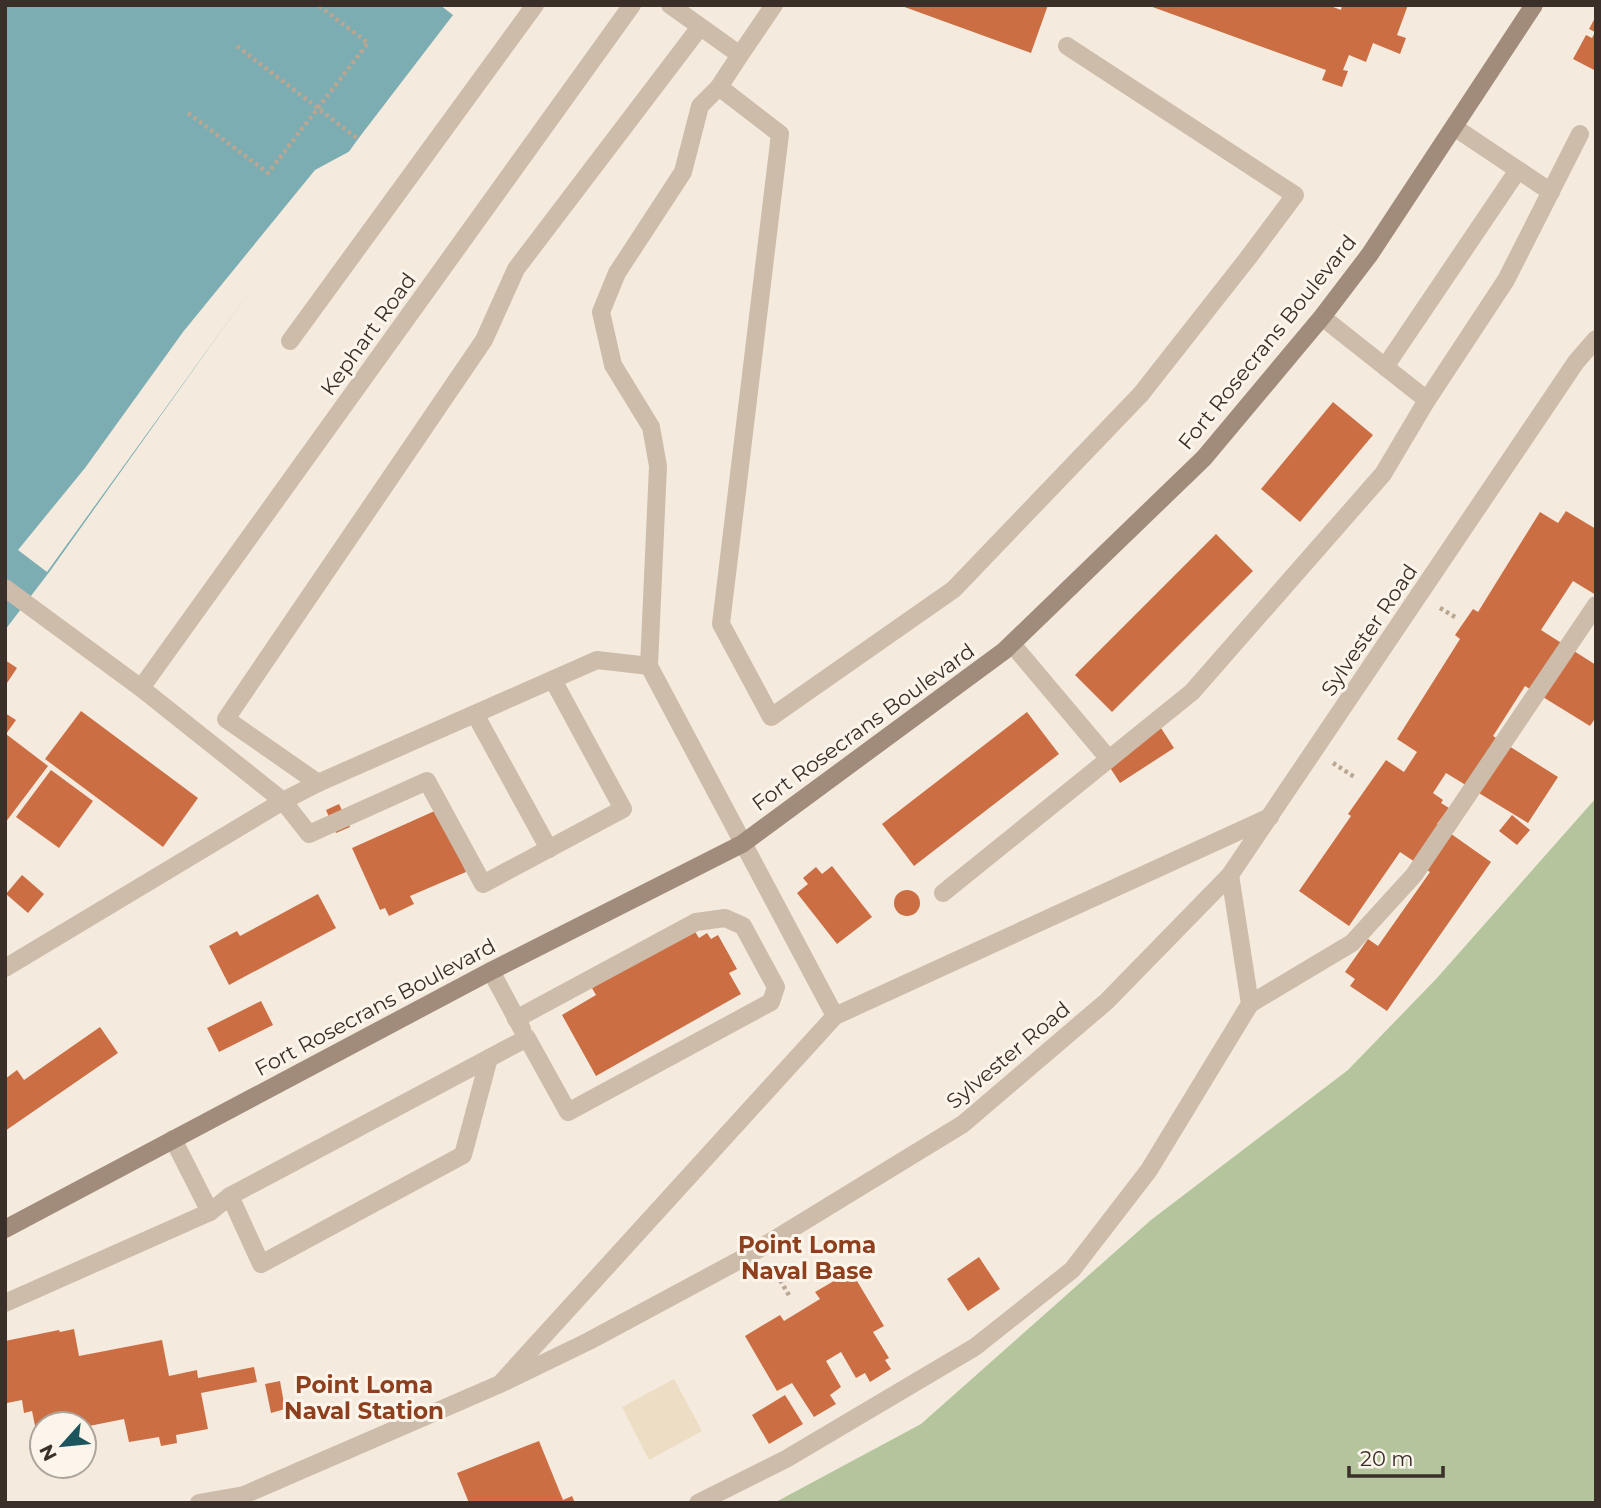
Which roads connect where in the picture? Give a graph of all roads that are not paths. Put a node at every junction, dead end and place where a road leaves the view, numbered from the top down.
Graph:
1 (535, 5) edge
2 (632, 5) edge
3 (670, 5) edge
4 (774, 5) edge
5 (1534, 5) edge
6 (700, 27) junction
7 (1067, 46) dead end
8 (740, 55) junction
9 (719, 86) junction
10 (1454, 127) junction
11 (1580, 134) dead end
12 (1518, 170) junction
13 (1550, 192) junction
14 (1322, 317) junction
15 (1596, 339) edge
16 (290, 341) dead end
17 (1385, 367) junction
18 (1426, 400) junction
19 (5, 588) edge
20 (1596, 605) edge
21 (1012, 644) junction
22 (649, 666) junction
23 (553, 680) junction
24 (141, 688) junction
25 (475, 714) junction
26 (1109, 759) junction
27 (318, 783) junction
28 (283, 801) junction
29 (1270, 817) junction
30 (742, 844) junction
31 (549, 849) junction
32 (1230, 875) junction
33 (943, 893) dead end
34 (5, 968) edge
35 (491, 971) junction
36 (1250, 1004) junction
37 (835, 1016) junction
38 (516, 1019) junction
39 (527, 1038) junction
40 (489, 1058) junction
41 (173, 1139) junction
42 (230, 1196) junction
43 (210, 1212) junction
44 (5, 1229) edge
45 (5, 1303) edge
46 (500, 1384) junction
47 (199, 1503) edge
48 (698, 1503) edge

1 - 16 street
2 - 24 street, Kephart Road
3 - 6 street
4 - 8 street
5 - 10 street, Fort Rosecrans Boulevard
6 - 8 street
6 - 27 street
7 - 9 street
8 - 9 street
9 - 22 street
10 - 12 street
10 - 14 street, Fort Rosecrans Boulevard
11 - 13 street
12 - 13 street
12 - 17 street
13 - 18 street
14 - 17 street
14 - 21 street, Fort Rosecrans Boulevard
15 - 29 street, Sylvester Road
17 - 18 street
18 - 26 street
19 - 24 street
20 - 36 street
21 - 26 street
21 - 30 street, Fort Rosecrans Boulevard
22 - 23 street
22 - 30 street
23 - 25 street
23 - 31 street
24 - 28 street
25 - 27 street
25 - 31 street
26 - 33 street
27 - 28 street
28 - 31 street
28 - 34 street
29 - 32 street, Sylvester Road
29 - 37 street
30 - 35 street, Fort Rosecrans Boulevard
30 - 37 street
32 - 36 street
32 - 46 street, Sylvester Road
35 - 38 street
35 - 41 street, Fort Rosecrans Boulevard
36 - 48 street
37 - 46 street
38 - 39 street
38 - 39 street
39 - 40 street
40 - 42 street
40 - 42 street
41 - 43 street
41 - 44 street, Fort Rosecrans Boulevard
42 - 43 street
43 - 45 street
46 - 47 street, Sylvester Road

